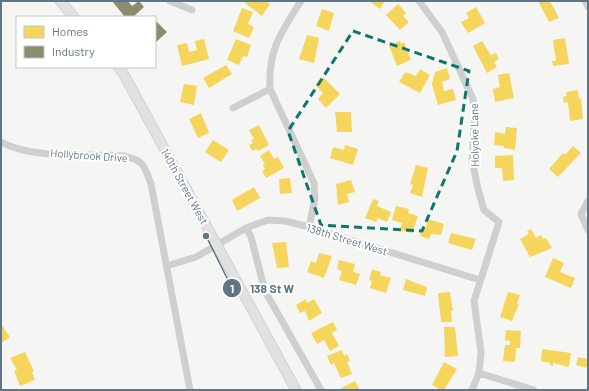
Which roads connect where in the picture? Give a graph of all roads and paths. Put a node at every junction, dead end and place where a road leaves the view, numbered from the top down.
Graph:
1 (60, 1) edge
2 (170, 1) edge
3 (301, 1) edge
4 (419, 1) edge
5 (585, 1) edge
6 (588, 7) edge
7 (192, 10) dead end
8 (73, 16) edge
9 (119, 68) edge
10 (270, 89) junction
11 (233, 108) dead end
12 (1, 142) edge
13 (588, 201) edge
14 (309, 227) junction
15 (246, 228) junction
16 (588, 230) edge
17 (217, 244) junction
18 (167, 266) junction
19 (480, 280) junction
20 (479, 373) junction
21 (190, 390) edge
22 (296, 390) edge
23 (321, 390) edge
24 (472, 390) edge
25 (534, 390) edge

1 - 8 street
2 - 7 street
3 - 10 street
4 - 19 street, Holyoke Lane
5 - 6 street
9 - 17 street, 140th Street West
10 - 11 street
10 - 14 street
12 - 18 street, Hollybrook Drive
13 - 16 street
14 - 15 street, 138th Street West
14 - 19 street, 138th Street West
15 - 17 street, 138th Street West
15 - 23 street
17 - 18 street, 138th Street West
17 - 22 street, 140th Street West
18 - 21 street
19 - 20 street, Holyoke Lane
20 - 24 street, Holyoke Lane
20 - 25 street

